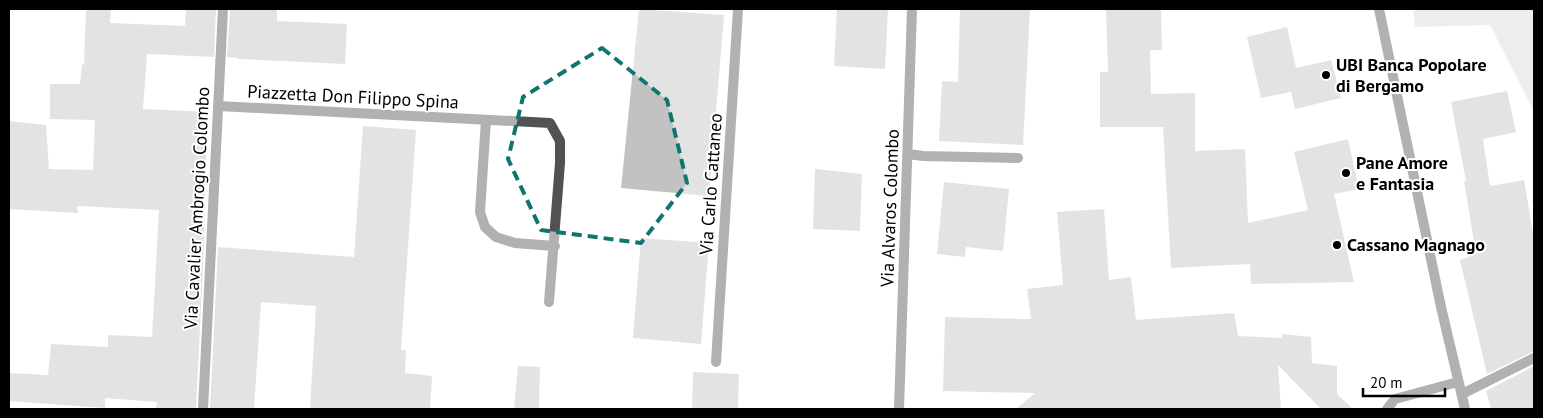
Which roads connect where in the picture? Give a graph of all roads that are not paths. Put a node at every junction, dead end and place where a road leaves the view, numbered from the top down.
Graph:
1 (223, 9) edge
2 (738, 9) edge
3 (912, 9) edge
4 (1381, 11) edge
5 (219, 106) junction
6 (486, 120) junction
7 (908, 154) junction
8 (1018, 158) dead end
9 (554, 246) junction
10 (549, 302) dead end
11 (1534, 358) edge
12 (716, 362) dead end
13 (1458, 382) junction
14 (1462, 394) junction
15 (203, 409) edge
16 (899, 409) edge
17 (1388, 409) edge
18 (1465, 409) edge

1 - 5 street, Via Cavalier Ambrogio Colombo
2 - 12 street, Via Carlo Cattaneo
3 - 7 street, Via Alvaros Colombo
4 - 13 street
5 - 6 street, Piazzetta Don Filippo Spina
5 - 15 street, Via Cavalier Ambrogio Colombo
6 - 9 street
6 - 9 street, Piazzetta Don Filippo Spina
7 - 8 street
7 - 16 street, Via Alvaros Colombo
9 - 10 street, Piazzetta Don Filippo Spina
11 - 14 street
13 - 14 street
13 - 17 street
14 - 18 street

